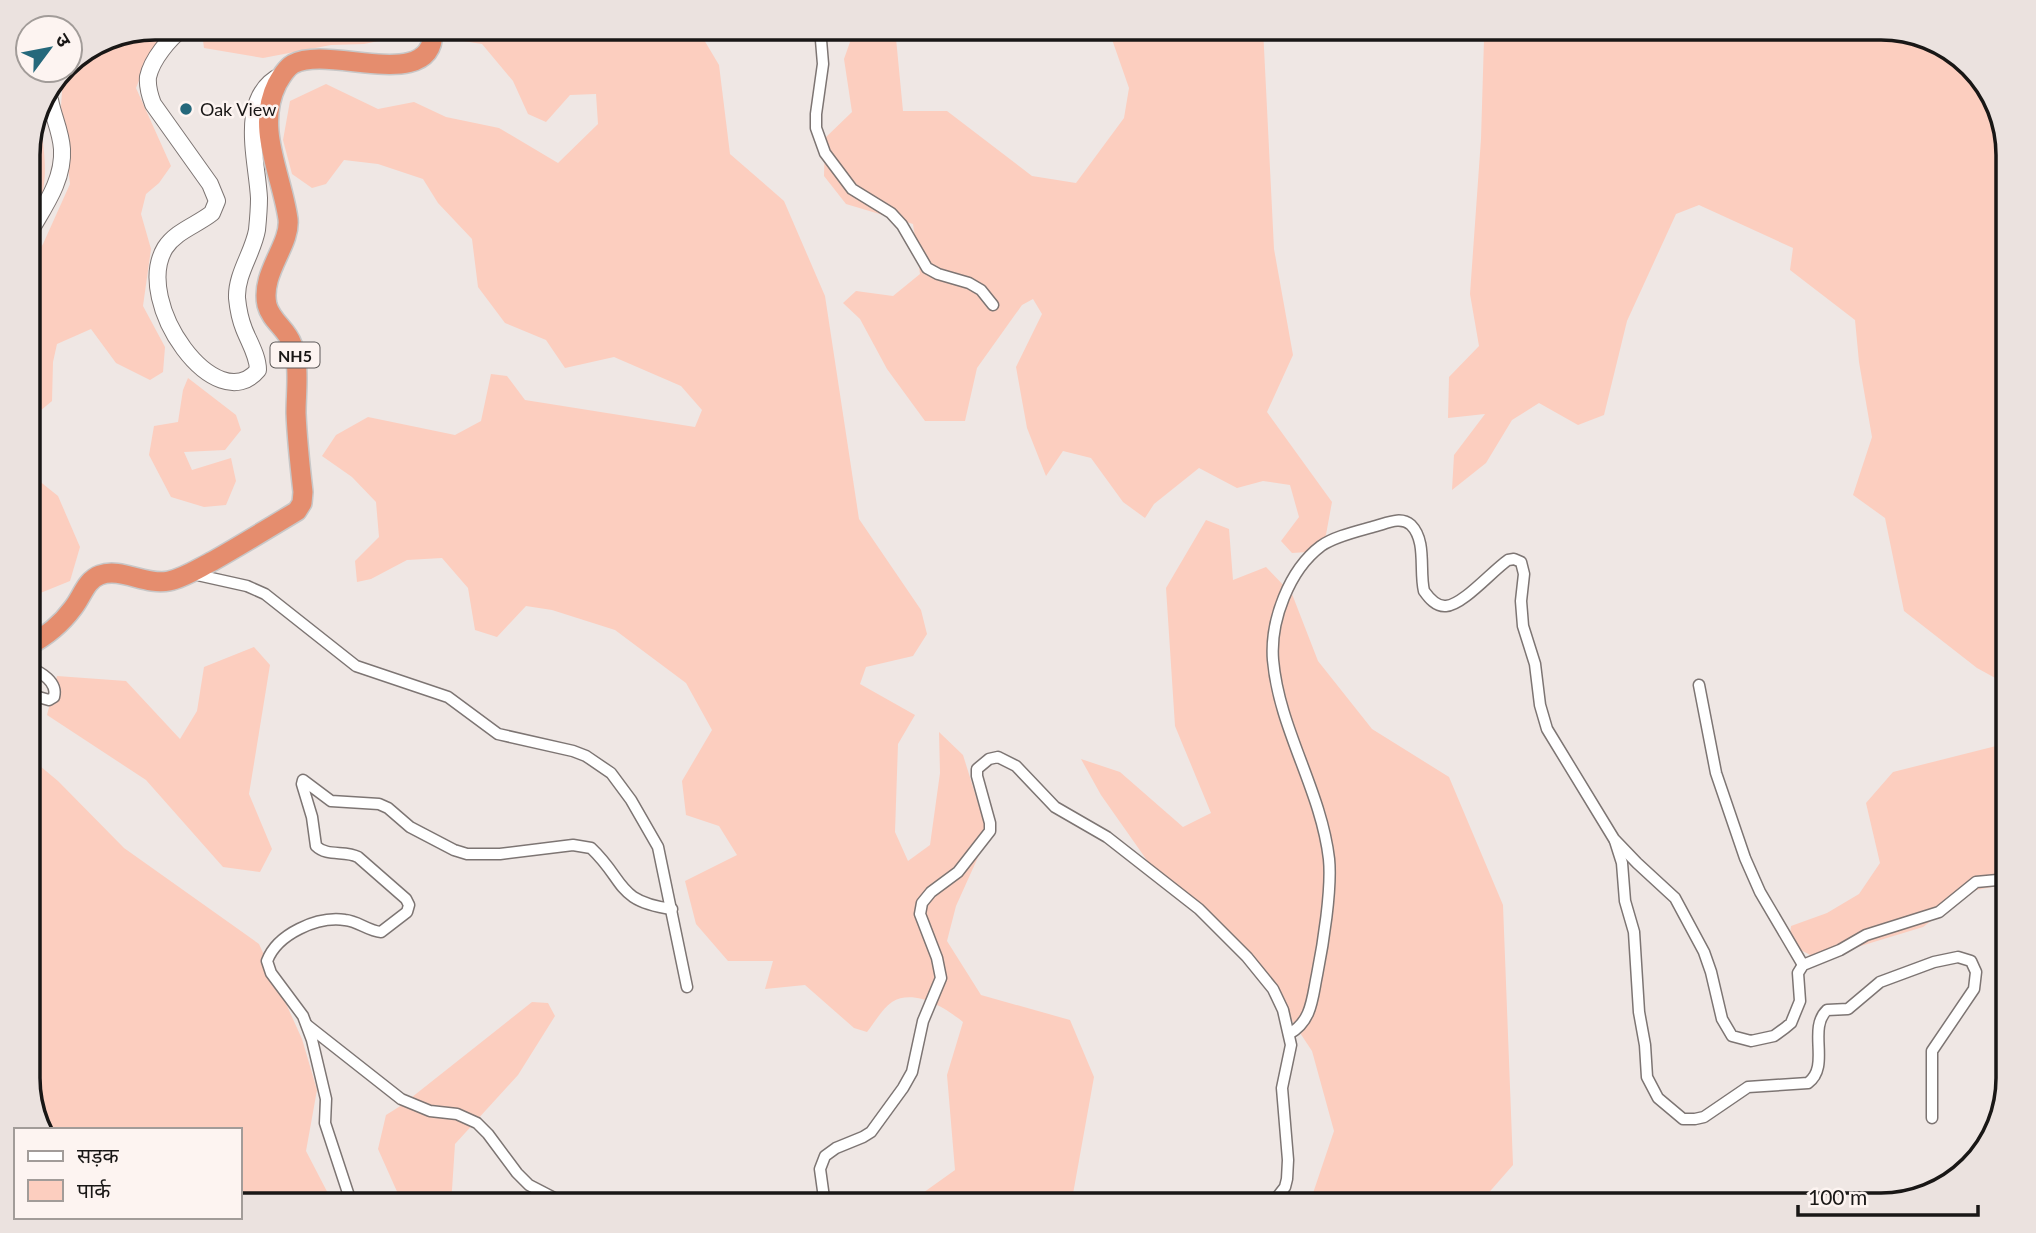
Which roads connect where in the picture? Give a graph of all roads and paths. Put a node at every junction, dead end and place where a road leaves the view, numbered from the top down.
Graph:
1 (169, 40) edge
2 (433, 40) edge
3 (821, 40) edge
4 (282, 75) junction
5 (52, 106) edge
6 (40, 214) edge
7 (993, 305) dead end
8 (190, 573) junction
9 (40, 637) edge
10 (40, 672) edge
11 (1699, 685) dead end
12 (40, 697) edge
13 (1614, 839) junction
14 (1996, 880) edge
15 (673, 909) junction
16 (1803, 965) junction
17 (687, 987) dead end
18 (307, 1026) junction
19 (1289, 1034) junction
20 (1932, 1118) dead end
21 (348, 1193) edge
22 (544, 1193) edge
23 (823, 1193) edge
24 (1280, 1193) edge

1 - 4 street
2 - 4 highway
3 - 7 street
4 - 8 highway, NH5
5 - 6 street
8 - 9 highway, NH5
8 - 15 street
10 - 12 street
11 - 16 street
13 - 16 street
13 - 19 street
13 - 20 street
14 - 16 street
15 - 17 street
15 - 18 street
18 - 21 street
18 - 22 street
19 - 23 street
19 - 24 street

